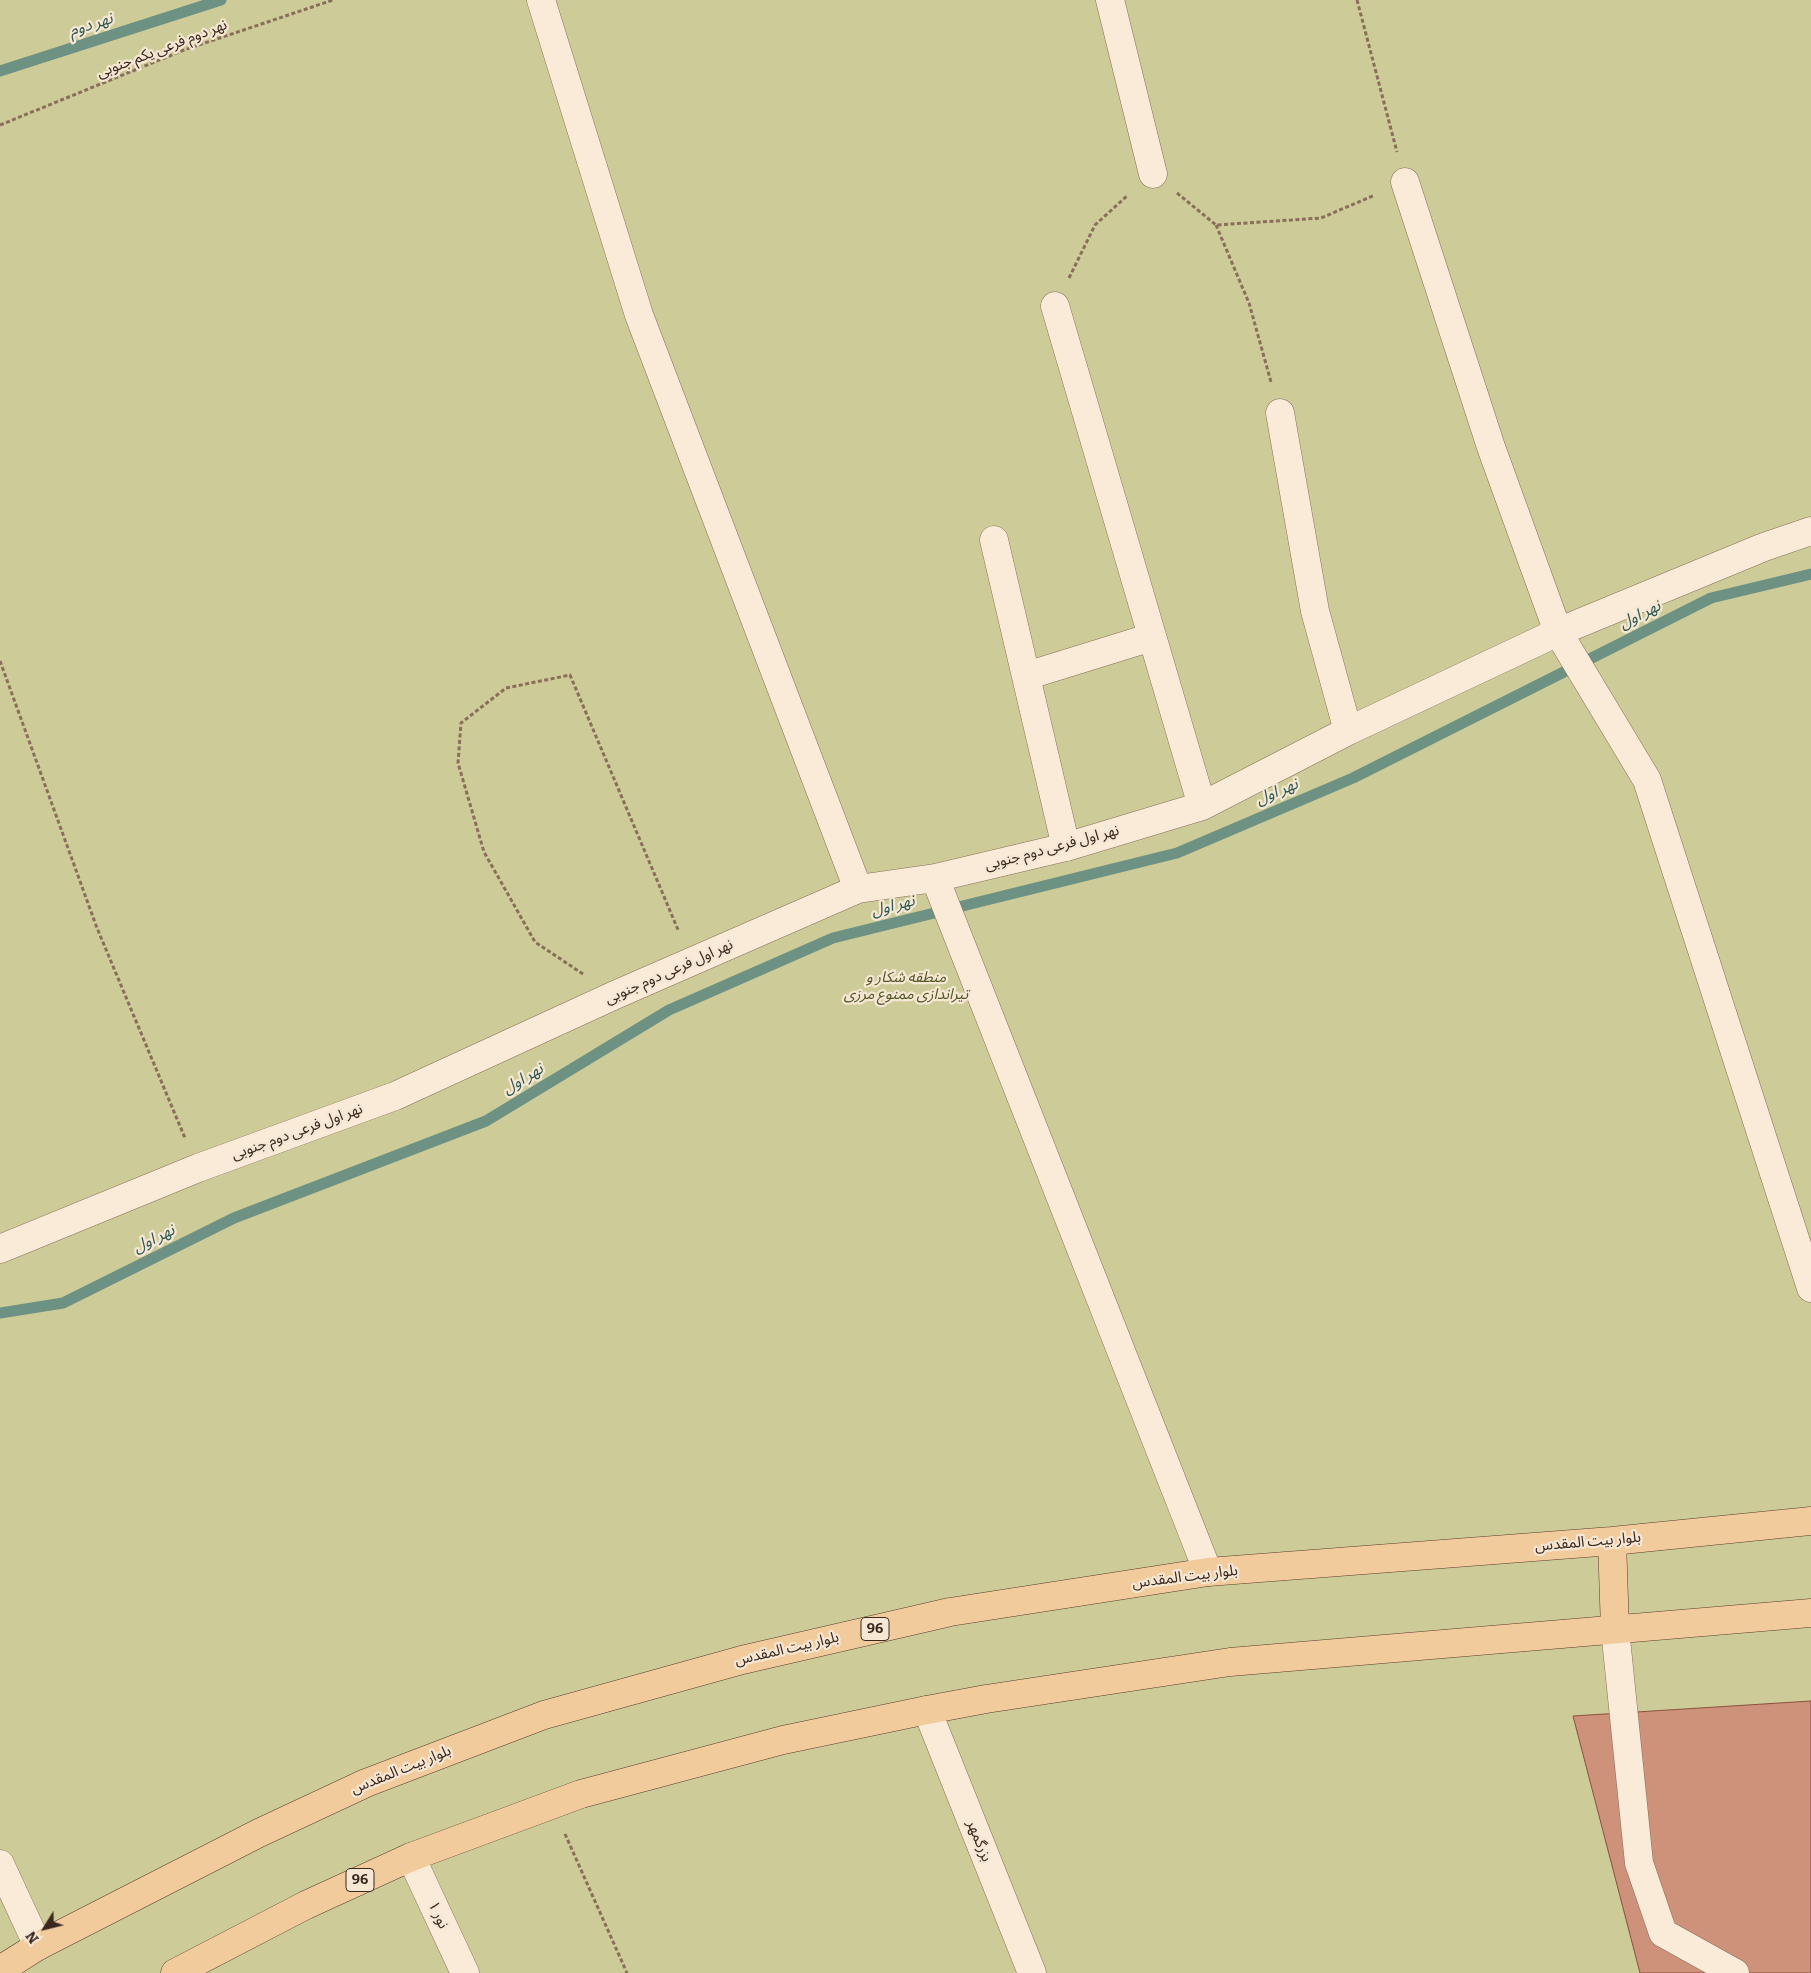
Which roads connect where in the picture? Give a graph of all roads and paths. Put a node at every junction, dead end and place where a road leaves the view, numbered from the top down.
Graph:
1 (333, 0) edge
2 (541, 0) edge
3 (1110, 0) edge
4 (1357, 0) edge
5 (0, 125) edge
6 (1153, 174) junction
7 (1405, 182) junction
8 (1216, 225) junction
9 (1055, 306) joint
10 (1280, 413) joint
11 (1811, 531) edge
12 (994, 540) dead end
13 (1152, 636) junction
14 (1564, 641) junction
15 (0, 661) edge
16 (1026, 676) junction
17 (1348, 731) junction
18 (1202, 806) junction
19 (1066, 847) junction
20 (938, 885) junction
21 (858, 889) junction
22 (691, 962) junction
23 (615, 995) junction
24 (198, 1168) junction
25 (0, 1249) edge
26 (1811, 1288) edge
27 (1811, 1520) edge
28 (1612, 1541) junction
29 (1208, 1572) junction
30 (1811, 1614) edge
31 (1615, 1629) junction
32 (927, 1710) junction
33 (552, 1805) junction
34 (411, 1857) junction
35 (0, 1864) edge
36 (38, 1946) junction
37 (0, 1970) edge
38 (175, 1973) edge
39 (465, 1973) edge
40 (627, 1973) edge
41 (1032, 1973) edge
42 (1735, 1973) edge

1 - 5 path, نهر دوم فرعی یکم جنوبی
2 - 21 street
3 - 6 street
4 - 7 path
6 - 8 path
6 - 9 path
7 - 8 path
7 - 14 street
8 - 10 path
9 - 13 street
10 - 17 street
11 - 14 street, نهر اول فرعی دوم جنوبی
12 - 16 street
13 - 16 street
13 - 18 street
14 - 17 street, نهر اول فرعی دوم جنوبی
14 - 26 street
15 - 24 path
16 - 19 street
17 - 18 street, نهر اول فرعی دوم جنوبی
18 - 19 street, نهر اول فرعی دوم جنوبی
19 - 20 street, نهر اول فرعی دوم جنوبی
20 - 21 street, نهر اول فرعی دوم جنوبی
20 - 29 street
21 - 22 street, نهر اول فرعی دوم جنوبی
22 - 23 street, نهر اول فرعی دوم جنوبی
22 - 23 path
23 - 24 street, نهر اول فرعی دوم جنوبی
24 - 25 street, نهر اول فرعی دوم جنوبی
27 - 28 main road, بلوار بیت المقدس / 96
28 - 29 main road, بلوار بیت المقدس / 96
28 - 31 main road
29 - 36 main road, بلوار بیت المقدس / 96
30 - 31 main road, 96
31 - 32 main road, 96
31 - 42 street
32 - 33 main road, 96
32 - 41 street, بزرگمهر
33 - 34 main road, 96
33 - 40 path
34 - 38 main road, 96
34 - 39 street, نور ۱
35 - 36 street
36 - 37 main road, بلوار بیت المقدس / 96

